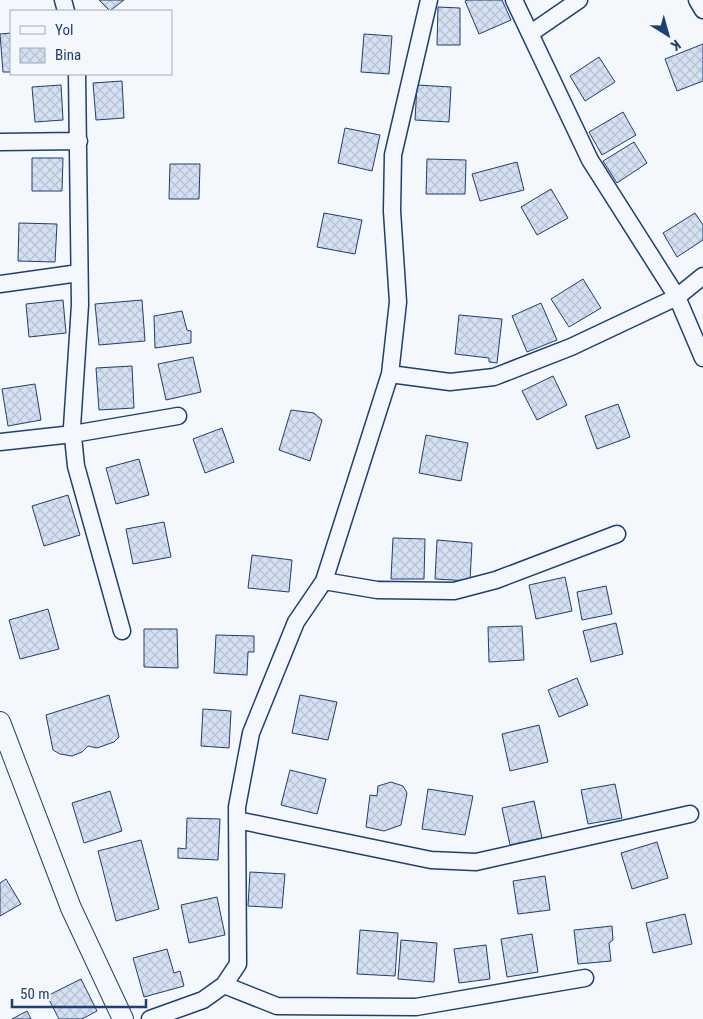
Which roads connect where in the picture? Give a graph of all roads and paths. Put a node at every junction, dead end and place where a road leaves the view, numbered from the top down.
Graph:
1 (429, 0) edge
2 (514, 0) edge
3 (579, 0) edge
4 (697, 0) edge
5 (703, 10) edge
6 (531, 33) junction
7 (77, 75) edge
8 (79, 141) junction
9 (0, 142) edge
10 (80, 273) junction
11 (703, 276) edge
12 (0, 284) edge
13 (677, 297) junction
14 (703, 358) edge
15 (390, 374) junction
16 (178, 416) dead end
17 (73, 434) junction
18 (0, 442) edge
19 (617, 534) dead end
20 (324, 581) junction
21 (122, 631) dead end
22 (0, 722) edge
23 (690, 814) dead end
24 (237, 820) junction
25 (585, 978) dead end
26 (224, 985) junction
27 (123, 1019) edge
28 (150, 1019) edge

1 - 15 street
2 - 6 street
3 - 6 street
4 - 5 street
6 - 13 street
7 - 8 street
8 - 9 street
8 - 10 street
10 - 12 street
10 - 17 street
11 - 13 street
13 - 14 street
13 - 15 street
15 - 20 street
16 - 17 street
17 - 18 street
17 - 21 street
19 - 20 street
20 - 24 street
22 - 27 street
23 - 24 street
24 - 26 street
25 - 26 street
26 - 28 street

